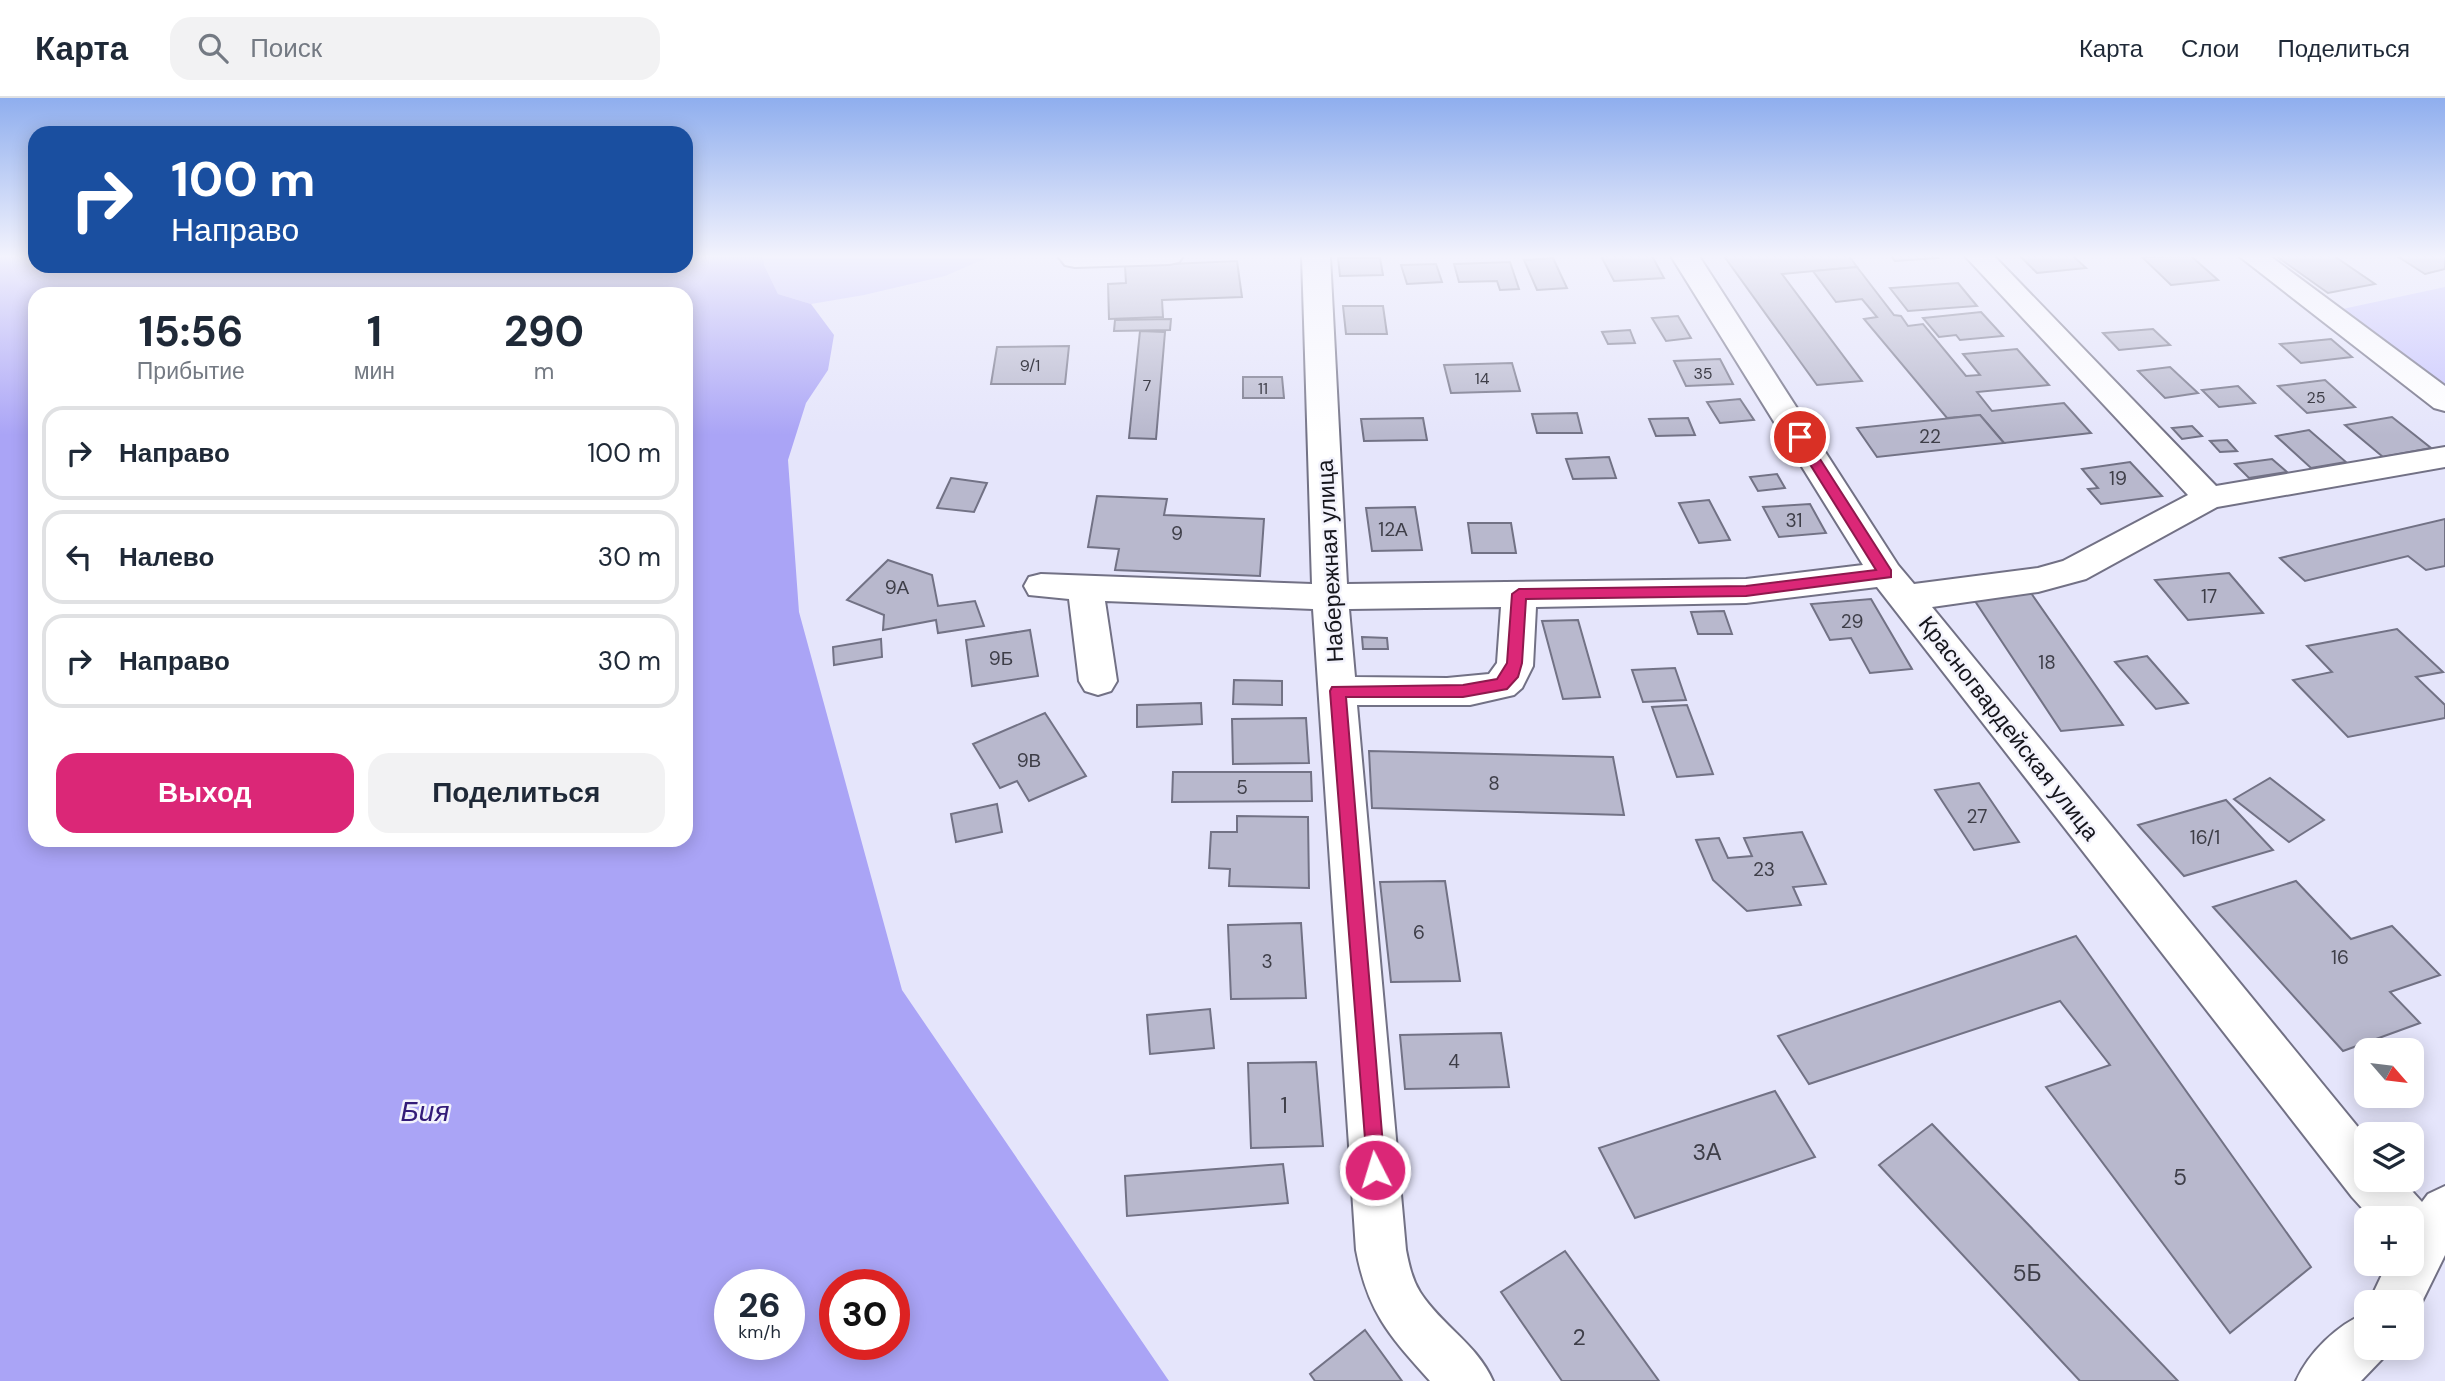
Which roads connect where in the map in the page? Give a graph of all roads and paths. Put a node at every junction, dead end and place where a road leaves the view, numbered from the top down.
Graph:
1 (1319, 316) edge
2 (1723, 316) edge
3 (2036, 316) edge
4 (2332, 316) edge
5 (2445, 401) edge
6 (2445, 457) edge
7 (2209, 498) junction
8 (1041, 586) dead end
9 (1896, 586) junction
10 (1085, 587) junction
11 (1519, 594) junction
12 (1330, 597) junction
13 (1098, 681) dead end
14 (1338, 691) junction
15 (2354, 1160) edge
16 (2383, 1192) edge
17 (2426, 1232) edge
18 (2400, 1290) edge
19 (2354, 1351) edge
20 (1466, 1381) edge
21 (2323, 1381) edge

1 - 12 street, Набережная улица
2 - 9 street, Красногвардейская улица
3 - 7 street
4 - 5 street
6 - 7 street
7 - 9 street
8 - 10 street
9 - 11 street
9 - 15 street, Красногвардейская улица
10 - 12 street
10 - 13 street
11 - 12 street
11 - 14 street
12 - 14 street, Набережная улица
14 - 20 street, Набережная улица
16 - 17 street
17 - 18 street
19 - 21 street

